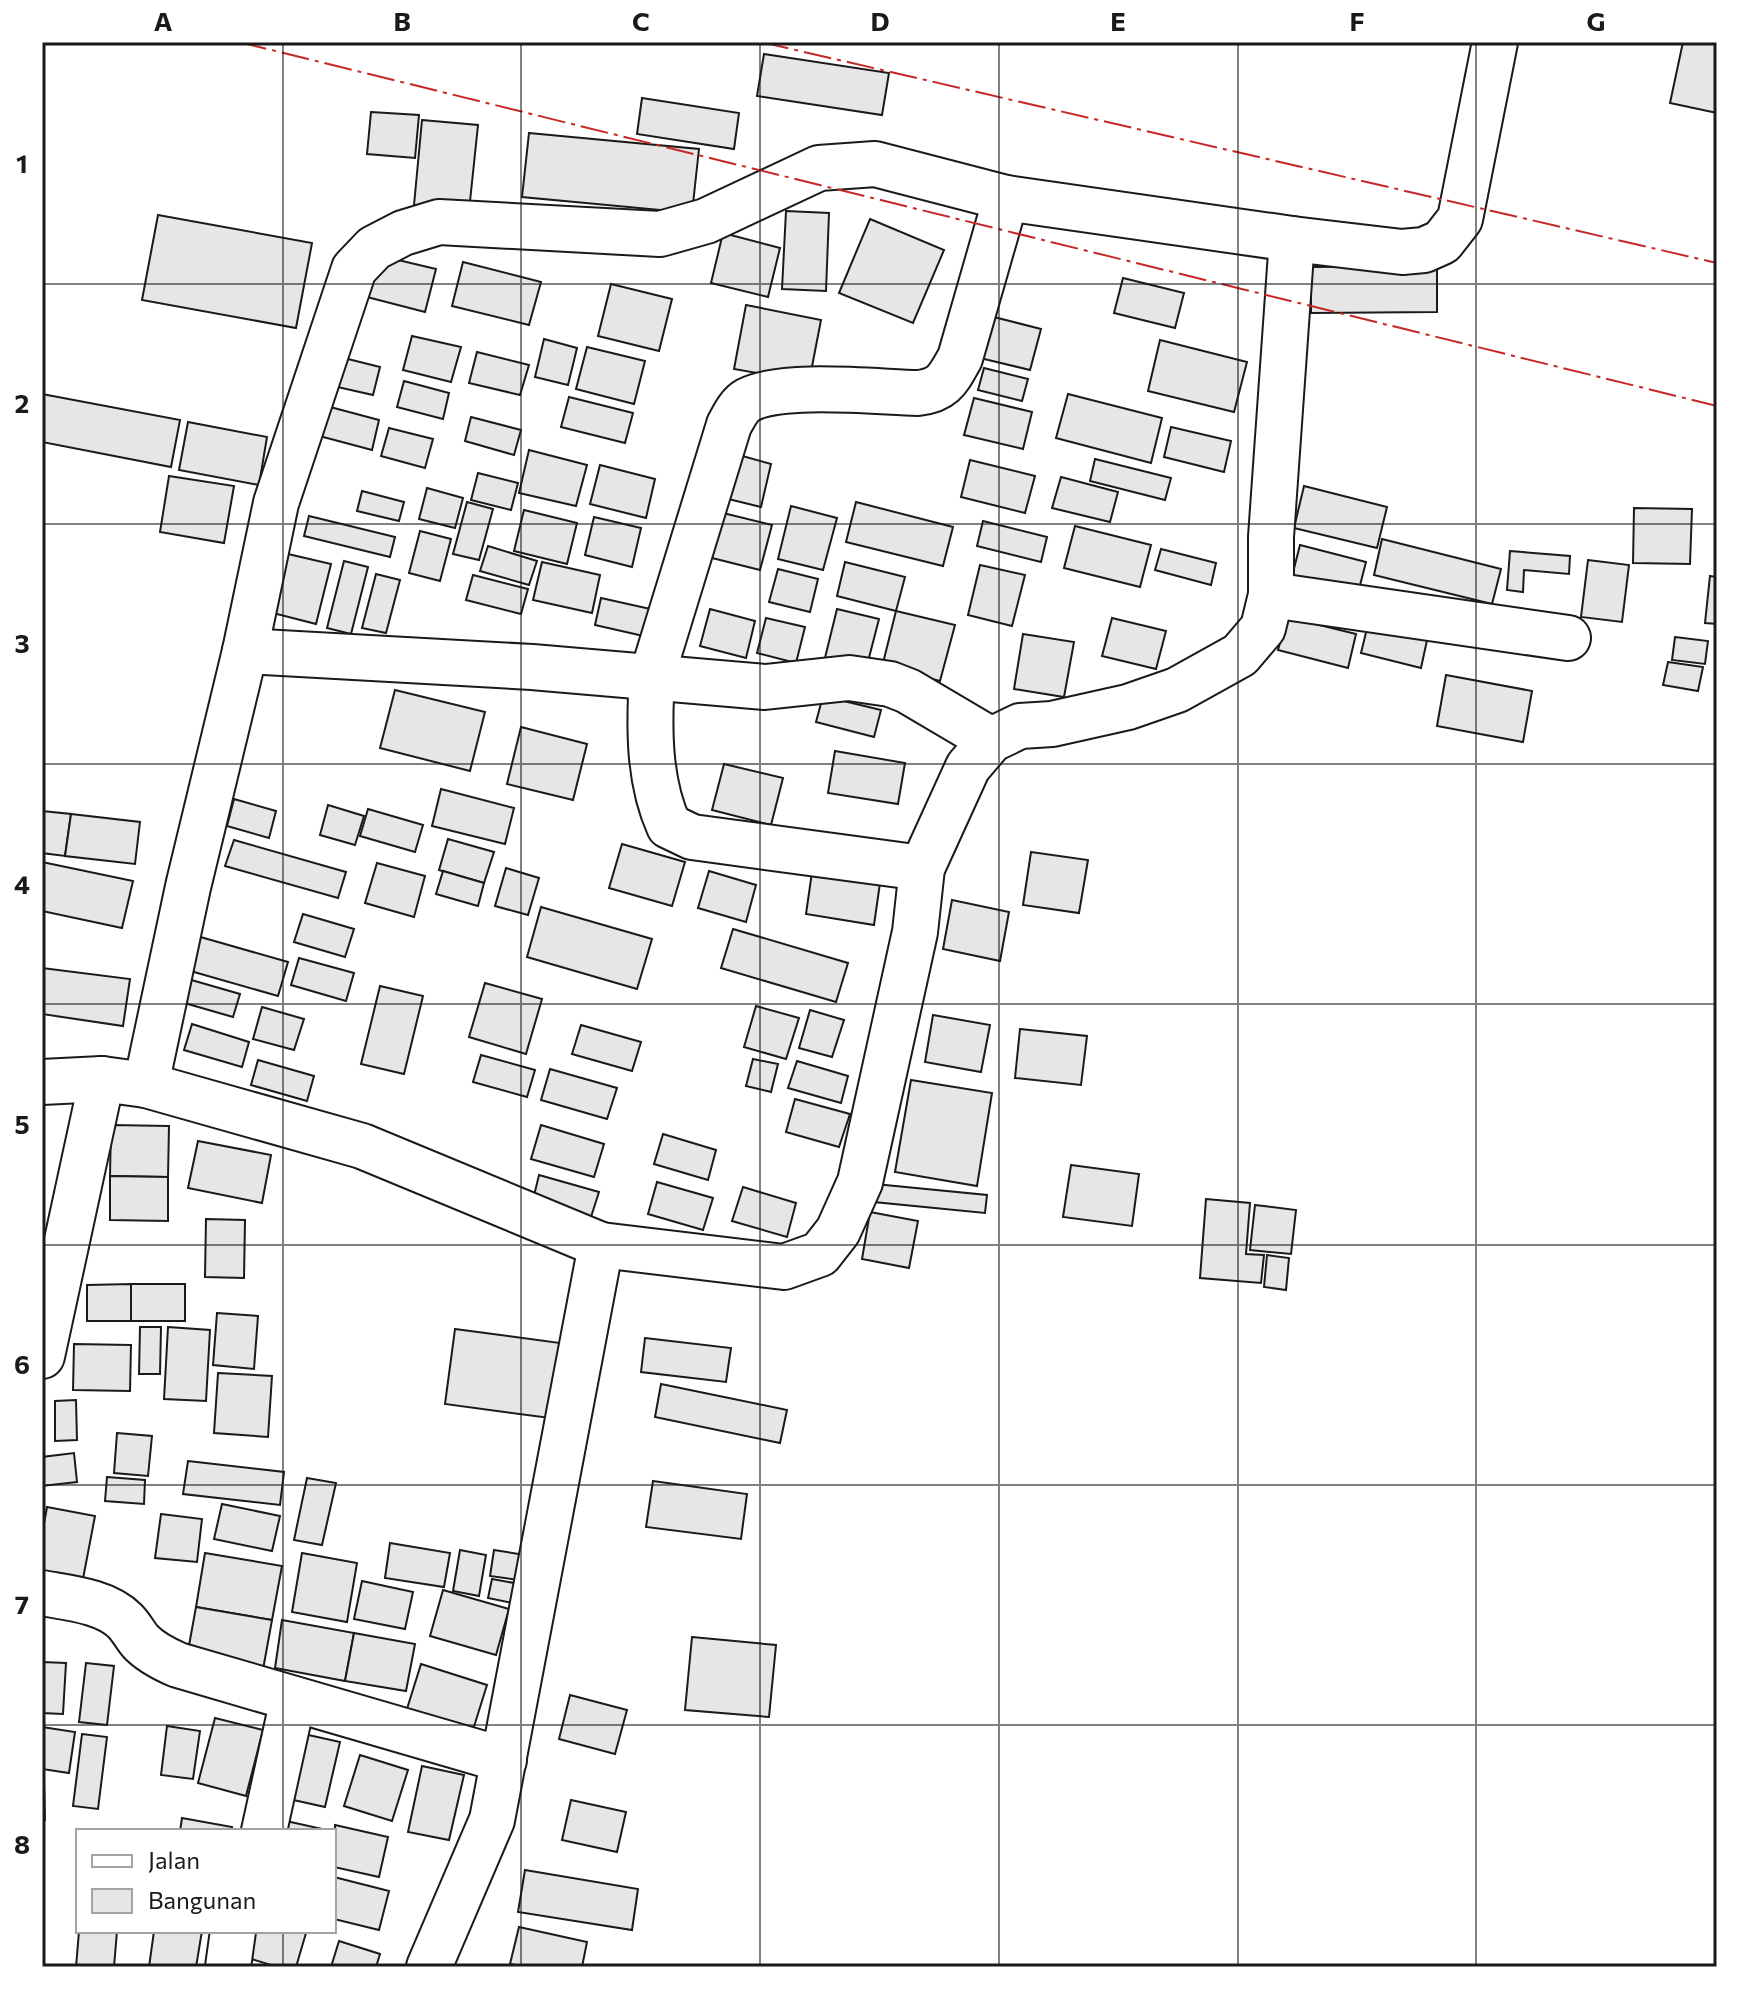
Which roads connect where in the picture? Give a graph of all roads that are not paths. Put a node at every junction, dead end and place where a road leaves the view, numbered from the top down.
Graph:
1 (1495, 42) edge
2 (1006, 198) junction
3 (1292, 239) junction
4 (1271, 595) junction
5 (1568, 638) dead end
6 (245, 651) junction
7 (652, 676) junction
8 (991, 740) junction
9 (922, 868) junction
10 (102, 1079) junction
11 (42, 1082) edge
12 (146, 1085) junction
13 (601, 1245) junction
14 (42, 1356) edge
15 (42, 1593) edge
16 (293, 1699) junction
17 (504, 1760) junction
18 (264, 1829) edge
19 (233, 1933) edge
20 (228, 1967) edge
21 (429, 1967) edge

1 - 3 street
2 - 3 street
2 - 6 street
2 - 7 street
3 - 4 street
4 - 5 street
4 - 8 street
6 - 7 street
6 - 12 street
7 - 8 street
7 - 9 street
8 - 9 street
9 - 13 street
10 - 11 street
10 - 12 street
10 - 14 street
12 - 13 street
13 - 17 street
15 - 16 street
16 - 17 street
16 - 18 street
17 - 21 street
19 - 20 street

